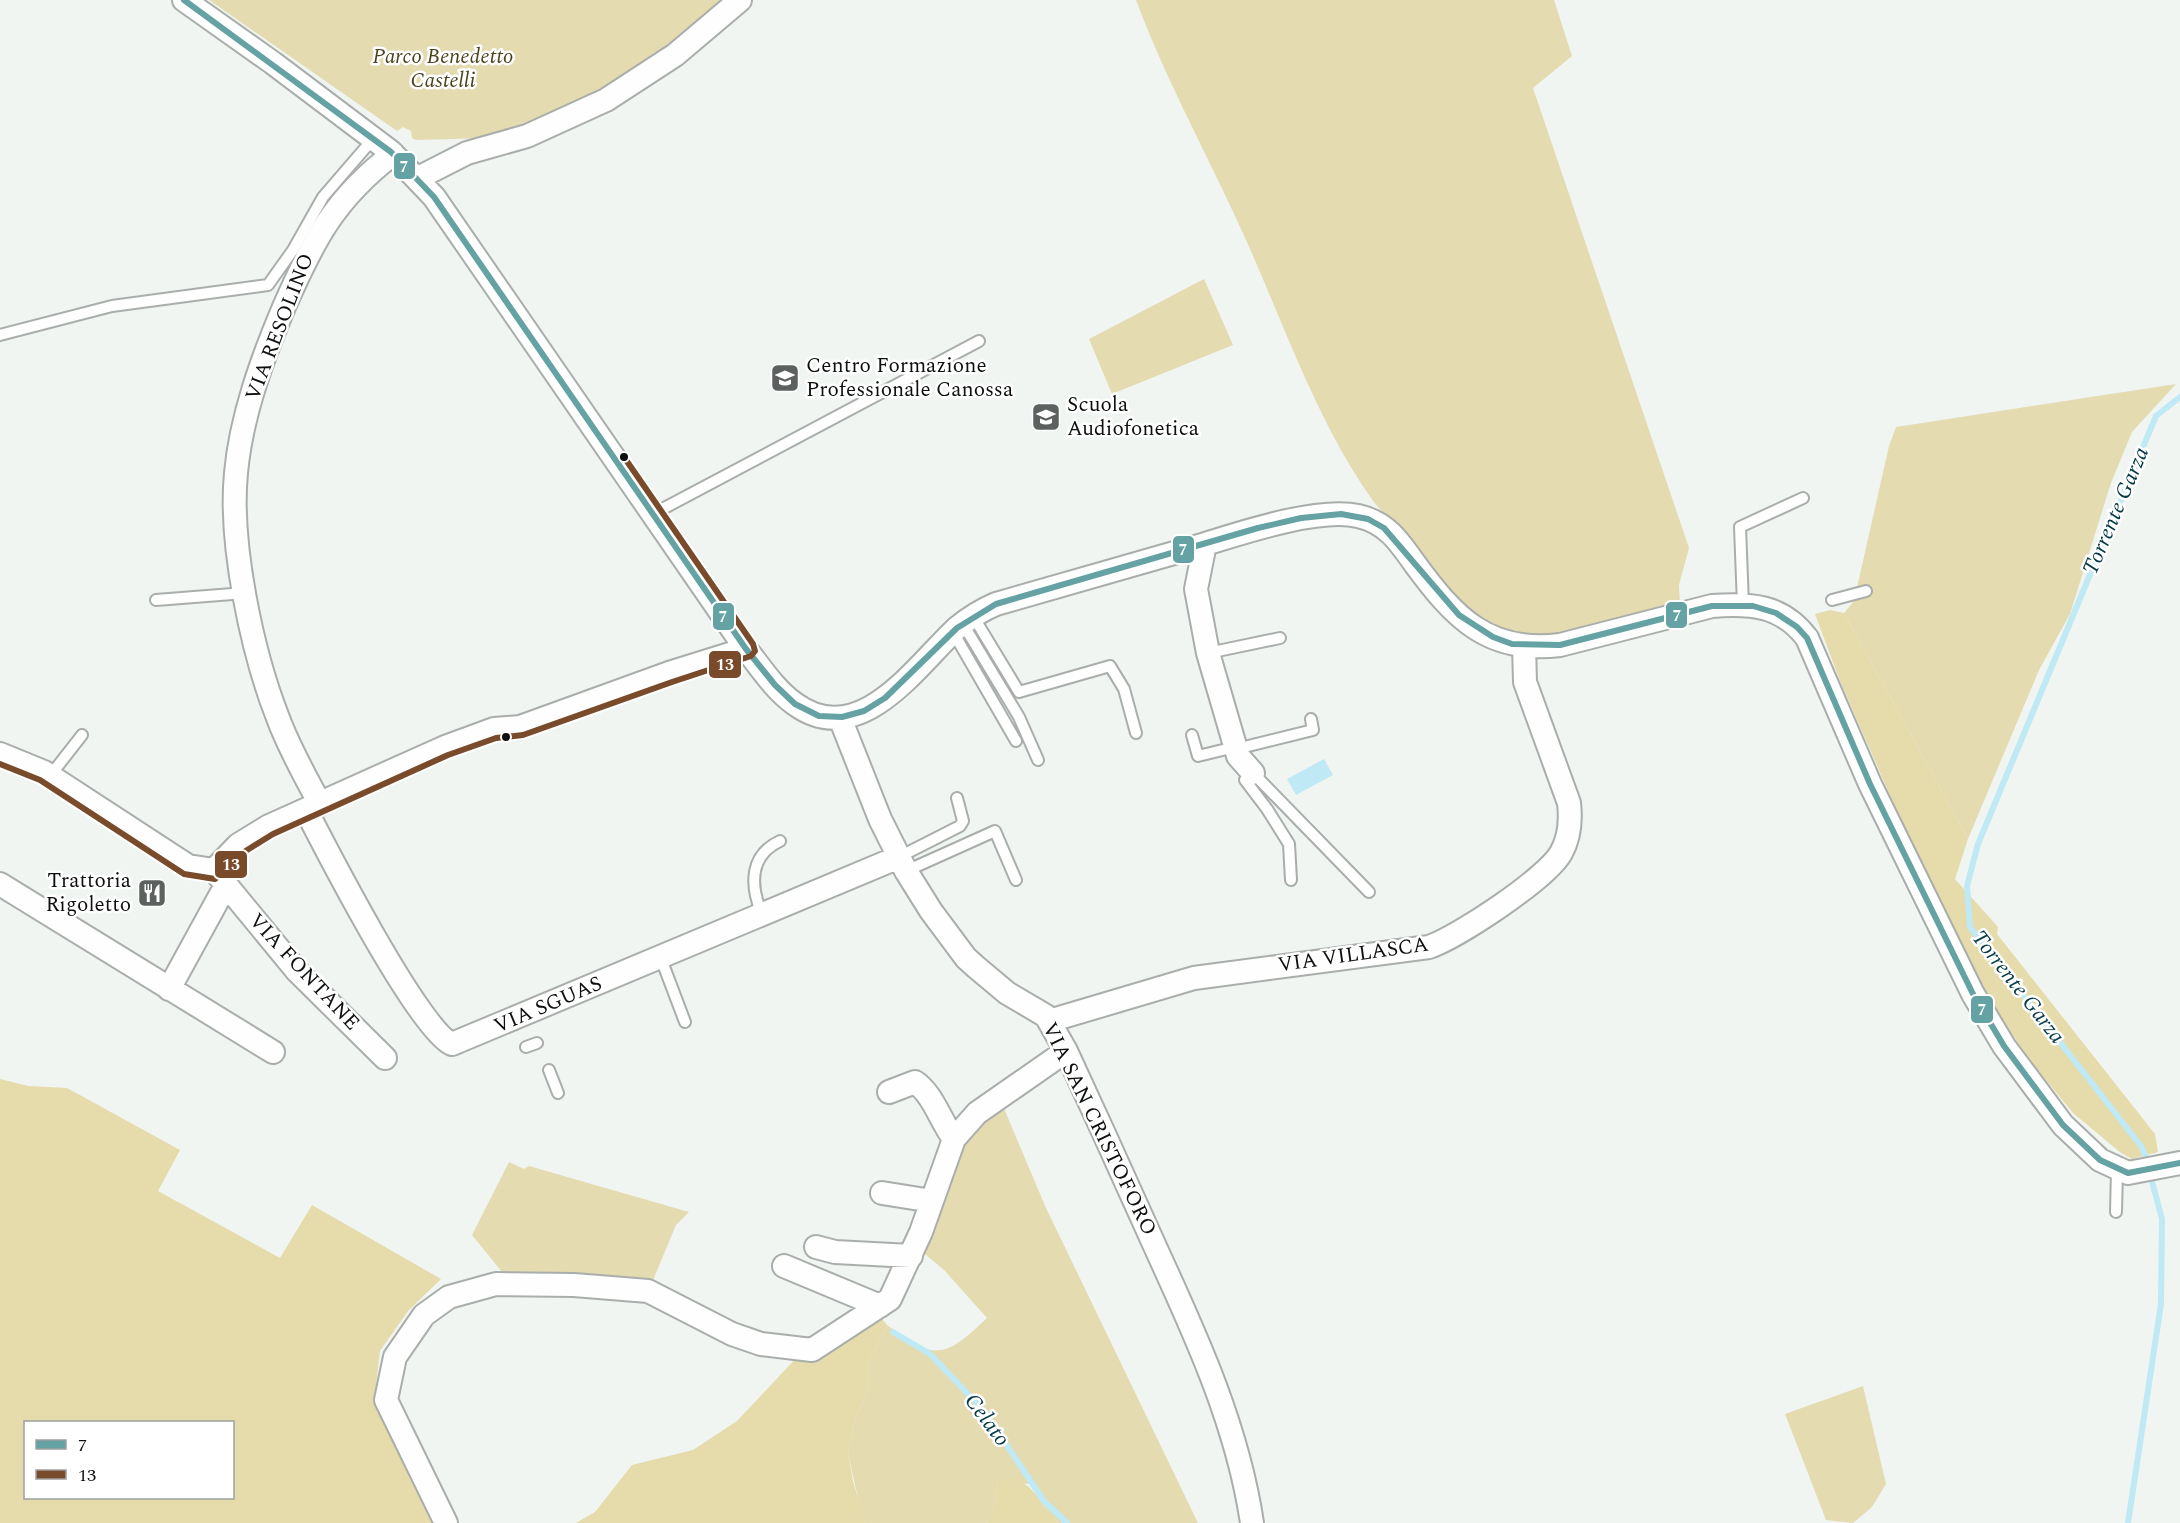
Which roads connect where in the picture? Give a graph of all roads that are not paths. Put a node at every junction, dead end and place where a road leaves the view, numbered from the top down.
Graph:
1 (184, 0) edge
2 (740, 0) edge
3 (374, 139) junction
4 (393, 154) junction
5 (418, 178) junction
6 (0, 335) edge
7 (979, 341) dead end
8 (1803, 498) dead end
9 (664, 522) junction
10 (1205, 544) junction
11 (1171, 554) junction
12 (1196, 589) junction
13 (1866, 591) dead end
14 (245, 593) junction
15 (156, 600) dead end
16 (1832, 600) dead end
17 (1743, 604) junction
18 (963, 624) junction
19 (1280, 638) dead end
20 (1524, 646) junction
21 (746, 650) junction
22 (1208, 653) junction
23 (840, 717) junction
24 (1311, 719) dead end
25 (1136, 733) dead end
26 (82, 735) dead end
27 (1192, 735) dead end
28 (1016, 741) dead end
29 (1236, 751) junction
30 (0, 754) edge
31 (1038, 760) dead end
32 (50, 776) junction
33 (1249, 777) junction
34 (957, 798) dead end
35 (313, 807) junction
36 (780, 841) dead end
37 (902, 864) junction
38 (220, 878) junction
39 (1016, 880) dead end
40 (1291, 880) dead end
41 (0, 884) edge
42 (1369, 892) dead end
43 (761, 912) junction
44 (660, 956) junction
45 (169, 989) junction
46 (1049, 1021) junction
47 (685, 1022) dead end
48 (537, 1043) dead end
49 (526, 1047) dead end
50 (1066, 1051) junction
51 (273, 1052) dead end
52 (385, 1058) dead end
53 (549, 1070) dead end
54 (889, 1092) dead end
55 (558, 1093) dead end
56 (954, 1139) junction
57 (2176, 1164) edge
58 (2123, 1172) junction
59 (882, 1193) dead end
60 (932, 1201) junction
61 (2116, 1212) dead end
62 (816, 1247) dead end
63 (911, 1256) junction
64 (784, 1266) dead end
65 (880, 1306) junction
66 (446, 1523) edge
67 (1252, 1523) edge

1 - 3 street
2 - 5 street
3 - 4 street
3 - 6 lane
4 - 5 street
4 - 14 street, VIA RESOLINO
5 - 9 street
7 - 9 lane
8 - 17 lane
9 - 21 street
10 - 11 street
10 - 12 street
10 - 20 street
11 - 12 street
11 - 18 street
12 - 22 street
13 - 16 lane
14 - 15 lane
14 - 35 street, VIA RESOLINO
17 - 20 street
17 - 58 street
18 - 23 street
18 - 25 lane
18 - 28 lane
18 - 31 lane
19 - 22 lane
20 - 46 street, VIA VILLASCA
21 - 23 street
21 - 35 street
22 - 29 street
23 - 37 street, VIA SAN CRISTOFORO
24 - 29 lane
26 - 32 lane
27 - 29 lane
29 - 33 street
30 - 32 street
32 - 38 street
33 - 40 lane
33 - 42 lane
34 - 37 lane
35 - 38 street
35 - 44 street, VIA SGUAS
36 - 43 lane
37 - 39 lane
37 - 43 street, VIA SGUAS
37 - 46 street, VIA SAN CRISTOFORO
38 - 45 street
38 - 52 street, VIA FONTANE
41 - 45 street
43 - 44 street, VIA SGUAS
44 - 47 lane
45 - 51 street
46 - 50 street, VIA SAN CRISTOFORO
48 - 49 lane
50 - 56 street
50 - 67 street, VIA SAN CRISTOFORO
53 - 55 lane
54 - 56 street
56 - 60 street
57 - 58 street
58 - 61 lane
59 - 60 street
60 - 63 street
62 - 63 street
63 - 65 street
64 - 65 street
65 - 66 street

